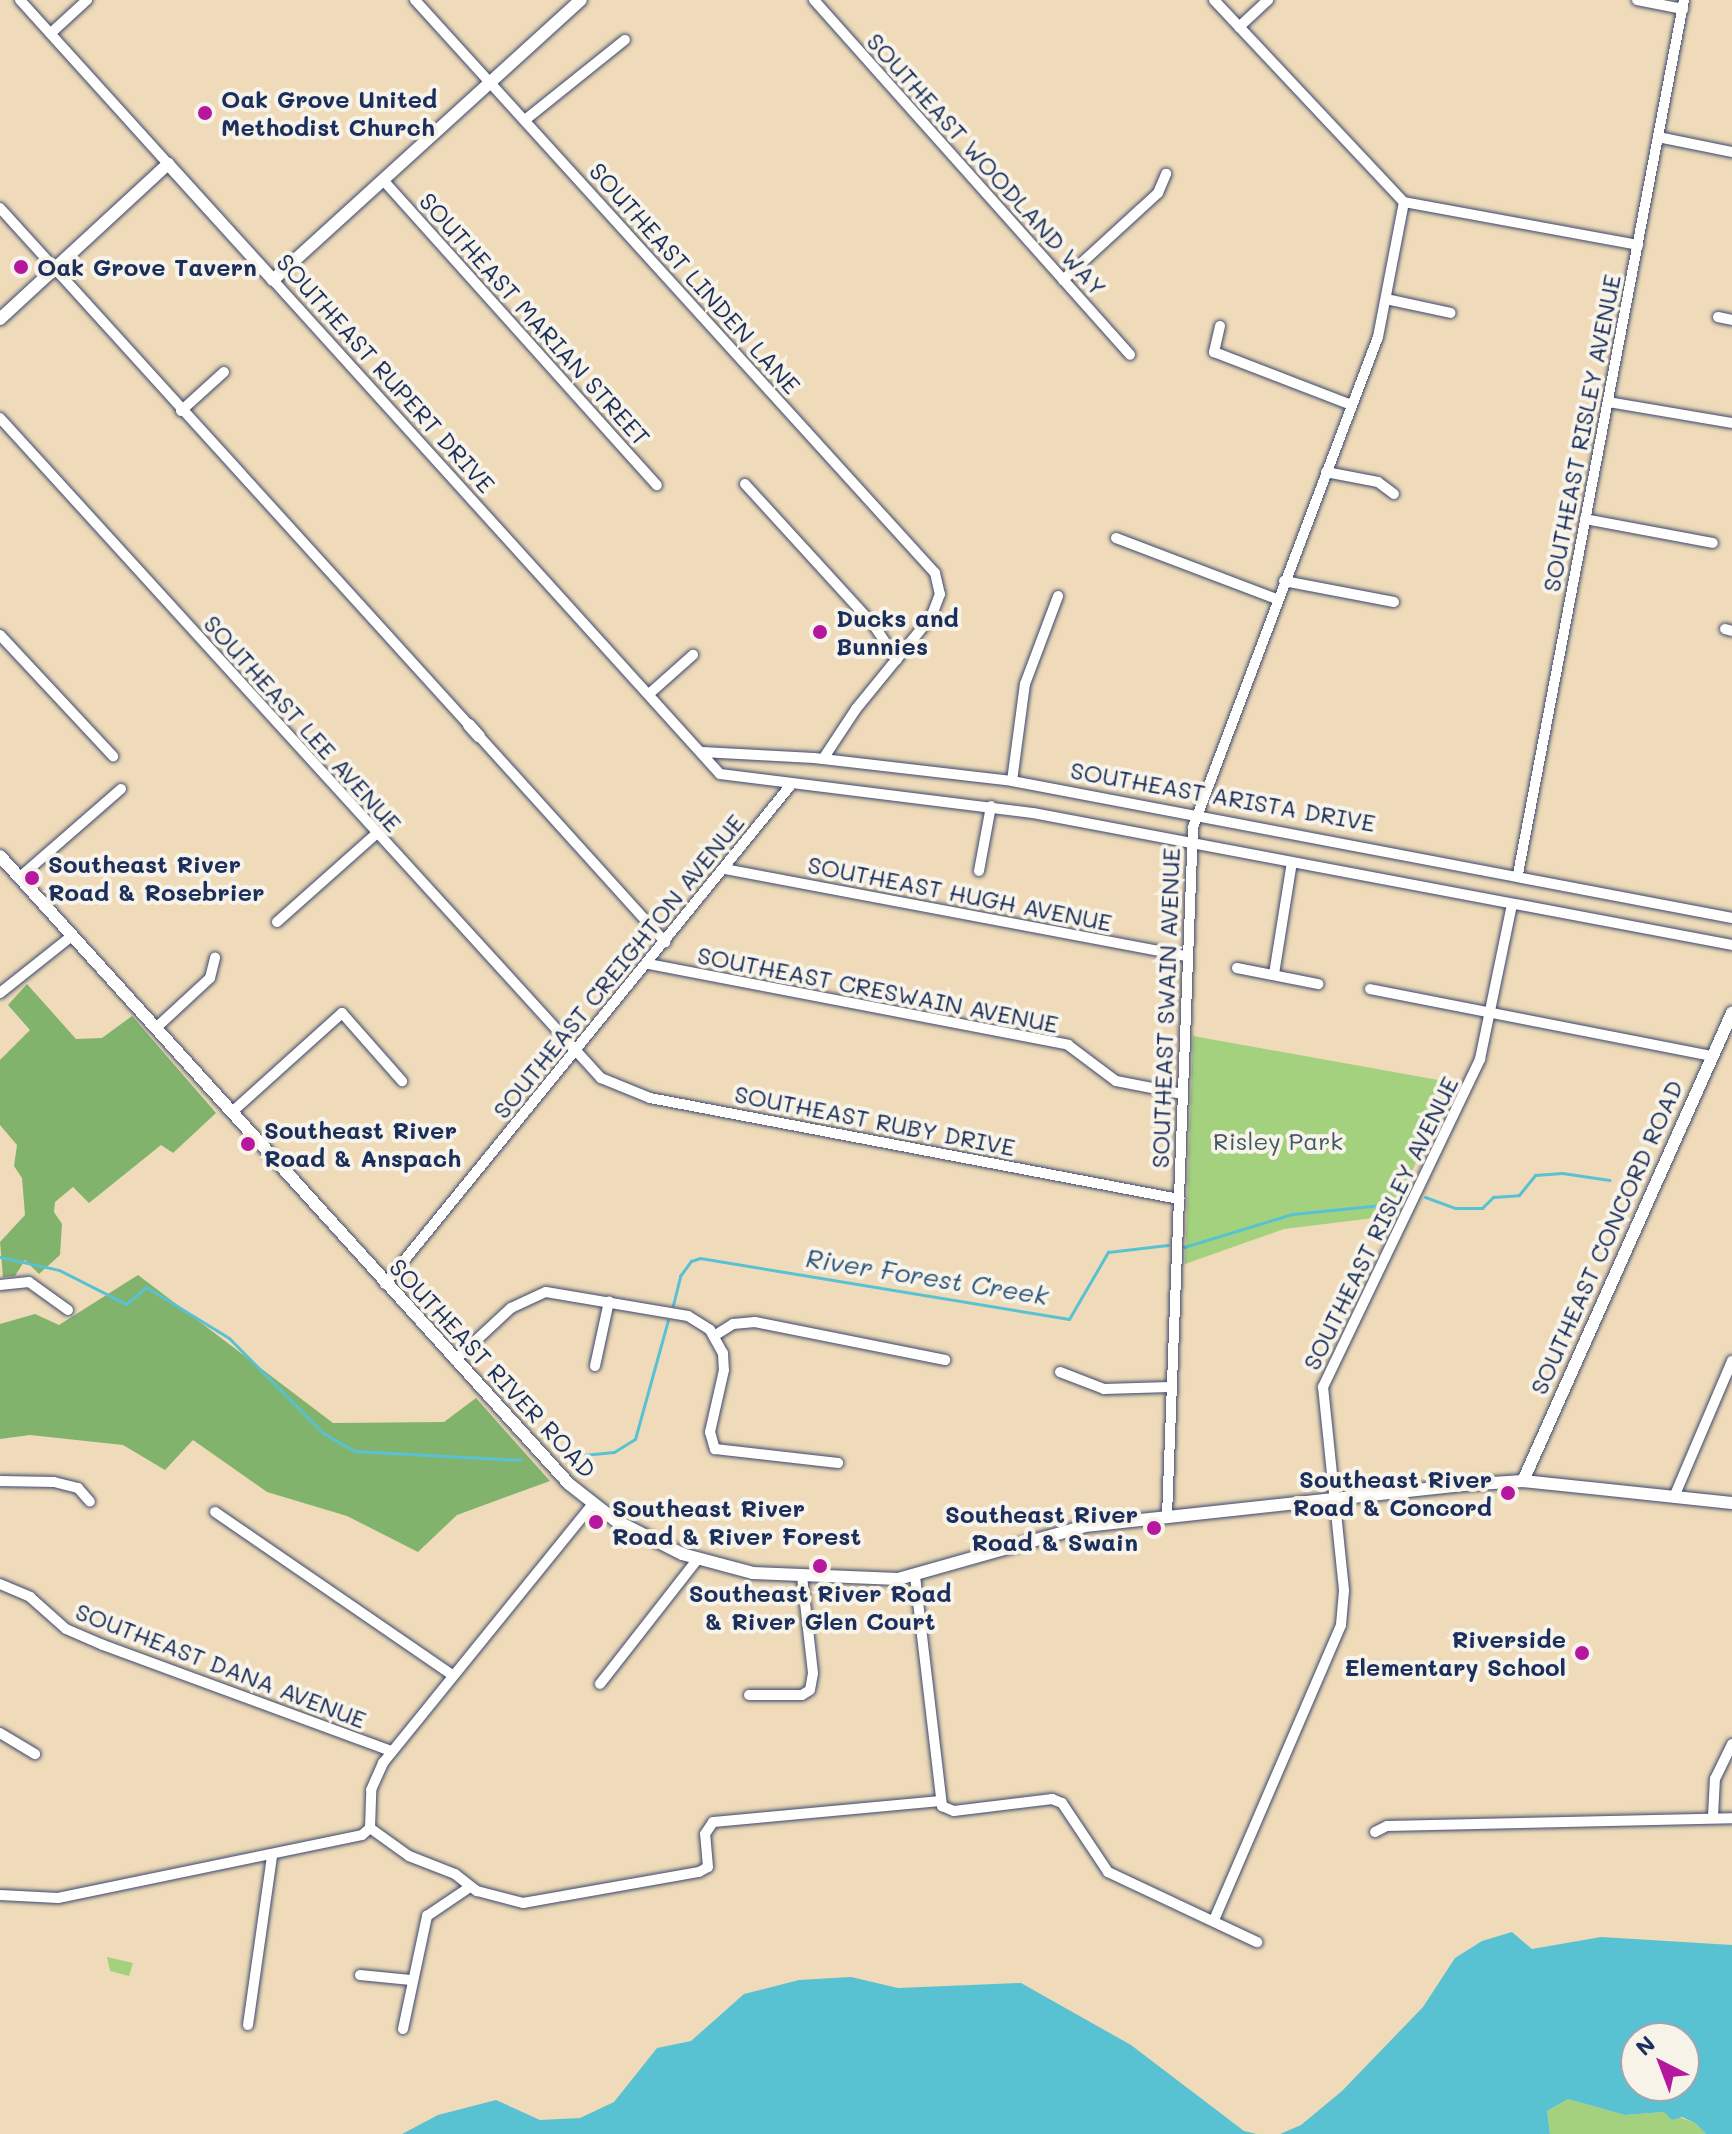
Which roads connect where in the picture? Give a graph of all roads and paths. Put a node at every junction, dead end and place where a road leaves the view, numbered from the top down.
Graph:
1 (20, 0) edge
2 (87, 0) edge
3 (415, 0) edge
4 (581, 0) edge
5 (814, 0) edge
6 (1214, 0) edge
7 (1268, 0) edge
8 (1637, 0) edge
9 (1684, 4) edge
10 (1239, 27) junction
11 (51, 33) junction
12 (625, 40) dead end
13 (491, 82) junction
14 (525, 120) junction
15 (1658, 137) junction
16 (1732, 152) edge
17 (168, 164) junction
18 (1166, 174) dead end
19 (383, 180) junction
20 (1404, 202) junction
21 (0, 208) edge
22 (1638, 245) junction
23 (55, 268) junction
24 (273, 280) junction
25 (1063, 280) junction
26 (1386, 299) junction
27 (1451, 313) dead end
28 (1718, 317) dead end
29 (0, 319) edge
30 (1732, 320) edge
31 (1220, 326) dead end
32 (1130, 355) dead end
33 (224, 372) dead end
34 (1608, 402) junction
35 (1351, 405) junction
36 (181, 411) junction
37 (0, 418) edge
38 (1732, 423) edge
39 (1326, 472) junction
40 (745, 484) dead end
41 (657, 485) dead end
42 (1394, 494) dead end
43 (1585, 519) junction
44 (1116, 538) dead end
45 (1713, 543) dead end
46 (1284, 581) junction
47 (1058, 596) dead end
48 (1277, 599) junction
49 (1394, 602) dead end
50 (0, 635) edge
51 (693, 655) dead end
52 (897, 660) junction
53 (649, 694) junction
54 (469, 725) joint
55 (479, 736) joint
56 (702, 752) junction
57 (113, 756) dead end
58 (823, 759) junction
59 (720, 774) joint
60 (1012, 781) junction
61 (790, 786) junction
62 (121, 789) dead end
63 (991, 806) junction
64 (1197, 814) junction
65 (376, 834) junction
66 (1190, 842) junction
67 (0, 856) edge
68 (1292, 862) junction
69 (725, 869) junction
70 (979, 871) dead end
71 (1518, 874) junction
72 (20, 877) junction
73 (1512, 904) junction
74 (1732, 918) edge
75 (277, 922) dead end
76 (73, 935) junction
77 (665, 942) junction
78 (1732, 945) edge
79 (1187, 956) junction
80 (215, 958) dead end
81 (649, 964) junction
82 (1237, 968) dead end
83 (1274, 974) junction
84 (1318, 984) dead end
85 (1370, 989) dead end
86 (0, 993) edge
87 (1493, 1013) junction
88 (1732, 1013) edge
89 (157, 1027) junction
90 (576, 1055) junction
91 (1713, 1056) junction
92 (402, 1081) dead end
93 (1183, 1094) junction
94 (232, 1112) junction
95 (1179, 1199) junction
96 (385, 1284) junction
97 (0, 1285) edge
98 (609, 1301) junction
99 (68, 1310) dead end
100 (714, 1336) junction
101 (455, 1360) junction
102 (945, 1360) dead end
103 (1732, 1361) edge
104 (595, 1366) dead end
105 (1060, 1372) dead end
106 (1170, 1387) junction
107 (838, 1463) dead end
108 (0, 1481) edge
109 (1523, 1481) junction
110 (1674, 1497) junction
111 (1332, 1499) junction
112 (90, 1502) dead end
113 (1732, 1503) edge
114 (592, 1505) junction
115 (215, 1512) dead end
116 (1167, 1516) junction
117 (697, 1560) junction
118 (802, 1576) junction
119 (915, 1576) junction
120 (0, 1584) edge
121 (452, 1675) junction
122 (600, 1684) dead end
123 (749, 1695) dead end
124 (0, 1733) edge
125 (1732, 1744) edge
126 (391, 1751) junction
127 (35, 1754) dead end
128 (938, 1801) junction
129 (1713, 1816) junction
130 (1732, 1818) edge
131 (370, 1828) junction
132 (1375, 1832) dead end
133 (272, 1856) junction
134 (470, 1887) junction
135 (0, 1895) edge
136 (1214, 1920) junction
137 (1257, 1942) dead end
138 (360, 1975) dead end
139 (411, 1980) junction
140 (248, 2025) dead end
141 (403, 2029) dead end

1 - 11 street, SOUTHEAST RUPERT DRIVE
2 - 11 street
3 - 13 street, SOUTHEAST LINDEN LANE
4 - 13 street
5 - 25 street, SOUTHEAST WOODLAND WAY
6 - 10 street
7 - 10 street
8 - 9 street
9 - 15 street, SOUTHEAST RISLEY AVENUE
10 - 20 street
11 - 17 street, SOUTHEAST RUPERT DRIVE
12 - 14 street
13 - 14 street, SOUTHEAST LINDEN LANE
13 - 19 street
14 - 52 street, SOUTHEAST LINDEN LANE
15 - 16 street
15 - 22 street, SOUTHEAST RISLEY AVENUE
17 - 23 street
17 - 24 street, SOUTHEAST RUPERT DRIVE
18 - 25 street
19 - 24 street
19 - 41 street, SOUTHEAST MARIAN STREET
20 - 22 street
20 - 26 street, SOUTHEAST SWAIN AVENUE
21 - 23 street
22 - 34 street, SOUTHEAST RISLEY AVENUE
23 - 29 street
23 - 36 street
24 - 53 street, SOUTHEAST RUPERT DRIVE
25 - 32 street, SOUTHEAST WOODLAND WAY
26 - 27 street
26 - 35 street, SOUTHEAST SWAIN AVENUE
28 - 30 street
31 - 35 street
33 - 36 street
34 - 38 street
34 - 43 street, SOUTHEAST RISLEY AVENUE
35 - 39 street, SOUTHEAST SWAIN AVENUE
36 - 54 street
37 - 65 street, SOUTHEAST LEE AVENUE
39 - 42 street
39 - 46 street, SOUTHEAST SWAIN AVENUE
40 - 52 street
43 - 45 street
43 - 71 street, SOUTHEAST RISLEY AVENUE
44 - 48 street
46 - 48 street, SOUTHEAST SWAIN AVENUE
46 - 49 street
47 - 60 street
48 - 64 street, SOUTHEAST SWAIN AVENUE
50 - 57 street
51 - 53 street
52 - 58 street
53 - 56 street, SOUTHEAST RUPERT DRIVE
54 - 55 street
55 - 77 street
56 - 58 street, SOUTHEAST ARISTA DRIVE
56 - 59 street, SOUTHEAST RUPERT DRIVE
58 - 60 street, SOUTHEAST ARISTA DRIVE
59 - 61 street, SOUTHEAST ARISTA DRIVE
60 - 64 street, SOUTHEAST ARISTA DRIVE
61 - 63 street, SOUTHEAST ARISTA DRIVE
61 - 69 street, SOUTHEAST CREIGHTON AVENUE
62 - 72 street
63 - 66 street, SOUTHEAST ARISTA DRIVE
63 - 70 street
64 - 66 street, SOUTHEAST SWAIN AVENUE
64 - 71 street, SOUTHEAST ARISTA DRIVE
65 - 75 street
65 - 90 street, SOUTHEAST LEE AVENUE
66 - 68 street, SOUTHEAST ARISTA DRIVE
66 - 79 street, SOUTHEAST SWAIN AVENUE
67 - 72 street, SOUTHEAST RIVER ROAD
68 - 73 street, SOUTHEAST ARISTA DRIVE
68 - 83 street
69 - 77 street, SOUTHEAST CREIGHTON AVENUE
69 - 79 street, SOUTHEAST HUGH AVENUE
71 - 74 street, SOUTHEAST ARISTA DRIVE
72 - 76 street, SOUTHEAST RIVER ROAD
73 - 78 street, SOUTHEAST ARISTA DRIVE
73 - 87 street, SOUTHEAST RISLEY AVENUE
76 - 86 street
76 - 89 street, SOUTHEAST RIVER ROAD
77 - 81 street, SOUTHEAST CREIGHTON AVENUE
79 - 93 street, SOUTHEAST SWAIN AVENUE
80 - 89 street
81 - 90 street, SOUTHEAST CREIGHTON AVENUE
81 - 93 street, SOUTHEAST CRESWAIN AVENUE
82 - 83 street
83 - 84 street
85 - 87 street
87 - 91 street
87 - 111 street, SOUTHEAST RISLEY AVENUE
88 - 91 street, SOUTHEAST CONCORD ROAD
89 - 94 street, SOUTHEAST RIVER ROAD
90 - 95 street, SOUTHEAST RUBY DRIVE
90 - 96 street, SOUTHEAST CREIGHTON AVENUE
91 - 109 street, SOUTHEAST CONCORD ROAD
92 - 94 street
93 - 95 street, SOUTHEAST SWAIN AVENUE
94 - 96 street, SOUTHEAST RIVER ROAD
95 - 106 street, SOUTHEAST SWAIN AVENUE
96 - 101 street, SOUTHEAST RIVER ROAD
97 - 99 street
98 - 100 street
98 - 101 street
98 - 104 street
100 - 102 street
100 - 107 street
101 - 114 street, SOUTHEAST RIVER ROAD
103 - 110 street
105 - 106 street
106 - 116 street, SOUTHEAST SWAIN AVENUE
108 - 112 street
109 - 110 street, SOUTHEAST RIVER ROAD
109 - 111 street, SOUTHEAST RIVER ROAD
110 - 113 street, SOUTHEAST RIVER ROAD
111 - 116 street, SOUTHEAST RIVER ROAD
111 - 136 street, SOUTHEAST RISLEY AVENUE
114 - 117 street, SOUTHEAST RIVER ROAD
114 - 121 street
115 - 121 street
116 - 119 street, SOUTHEAST RIVER ROAD
117 - 118 street, SOUTHEAST RIVER ROAD
117 - 122 street
118 - 119 street, SOUTHEAST RIVER ROAD
118 - 123 street
119 - 128 street
120 - 126 street, SOUTHEAST DANA AVENUE
121 - 126 street
124 - 127 street
125 - 129 street
126 - 131 street
128 - 134 street
128 - 136 street
129 - 130 street
129 - 132 street
131 - 133 street
131 - 134 street
133 - 135 street
133 - 140 street
134 - 139 street
136 - 137 street
138 - 139 street
139 - 141 street

